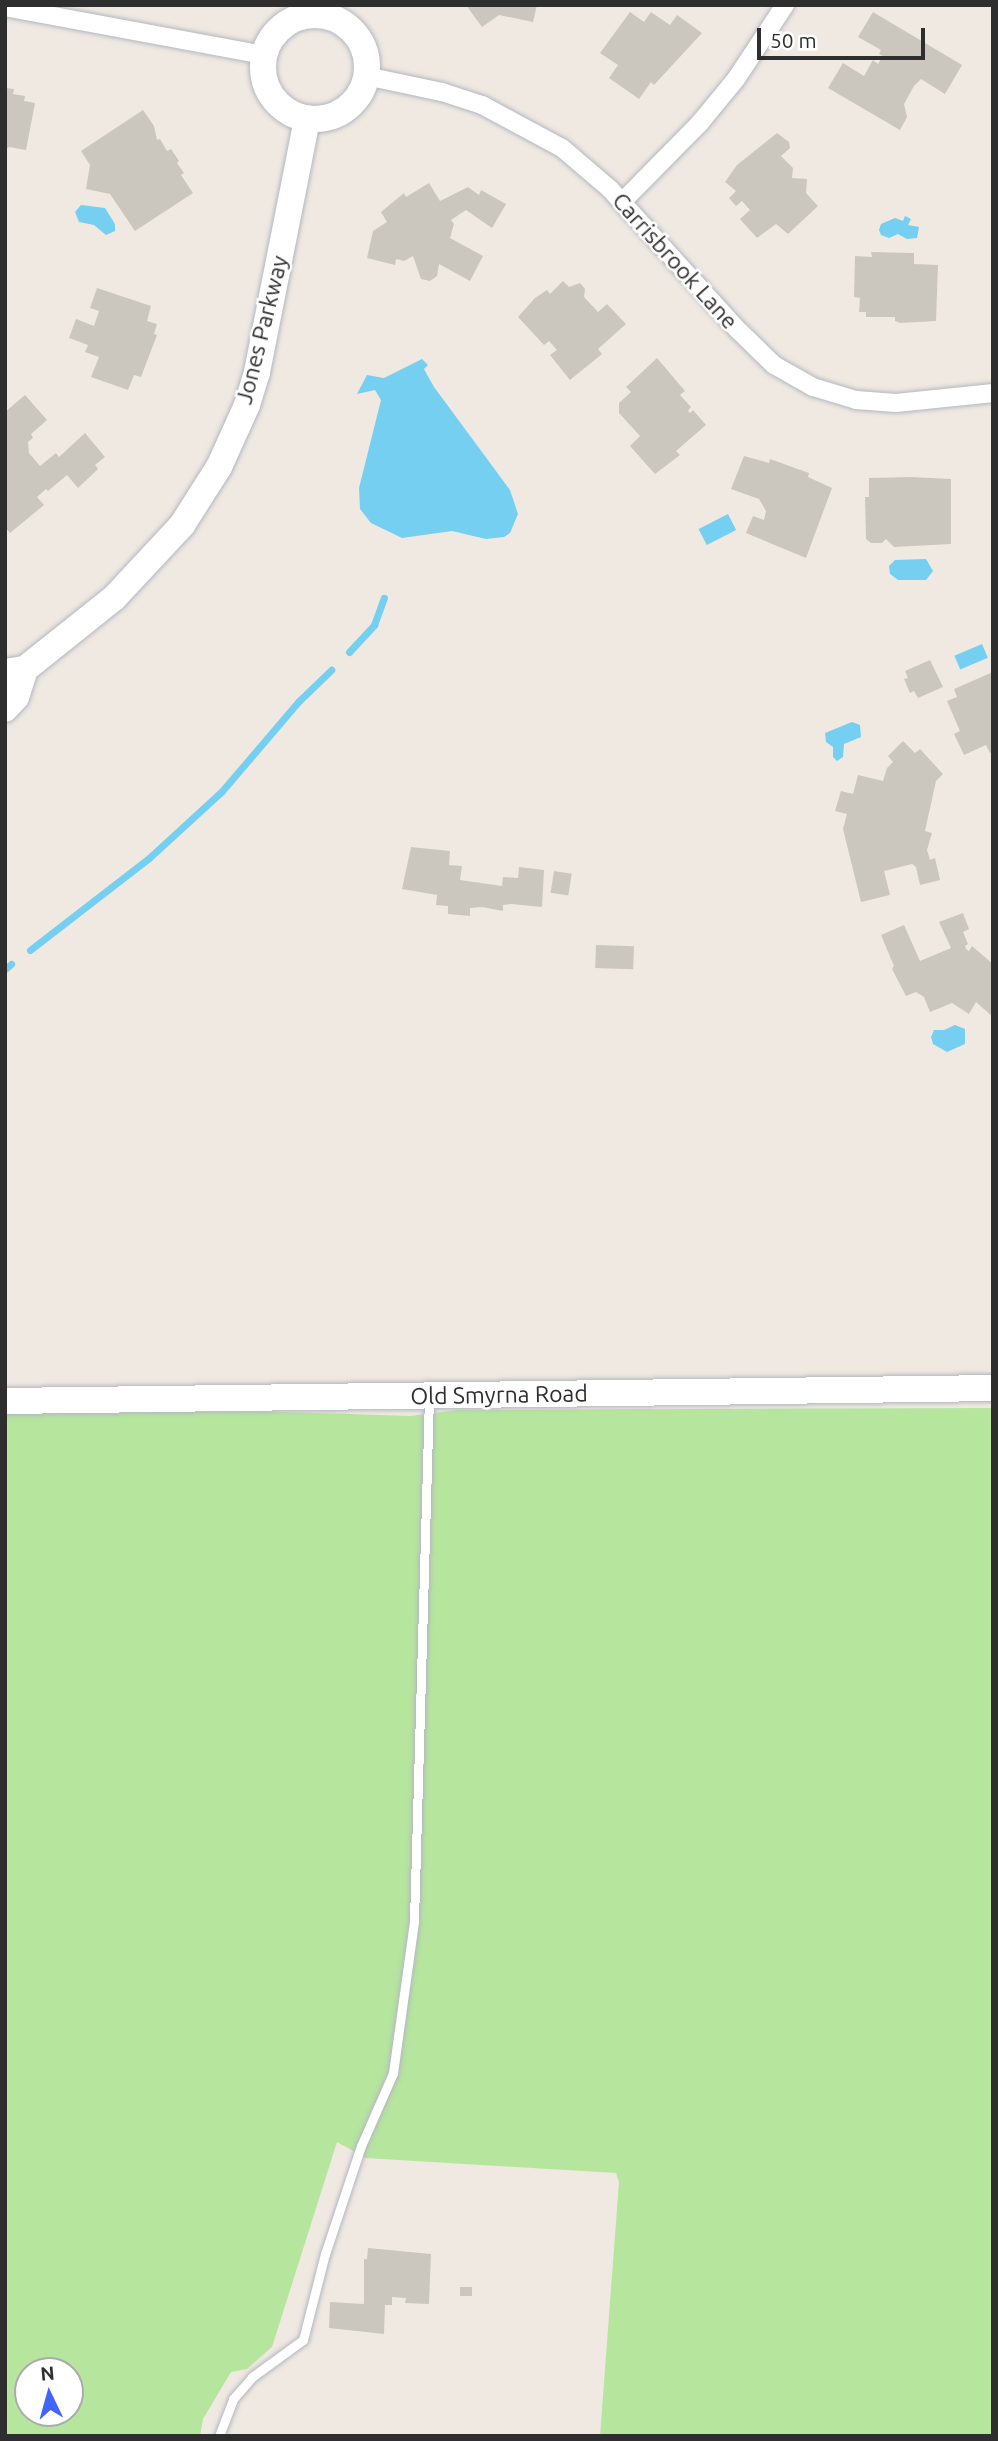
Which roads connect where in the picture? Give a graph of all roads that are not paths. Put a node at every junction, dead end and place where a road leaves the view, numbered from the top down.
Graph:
1 (785, 5) edge
2 (5, 7) edge
3 (328, 11) edge
4 (264, 55) junction
5 (366, 76) junction
6 (307, 119) junction
7 (622, 202) junction
8 (993, 393) edge
9 (15, 670) edge
10 (5, 709) edge
11 (993, 1388) edge
12 (429, 1396) junction
13 (5, 1401) edge
14 (219, 2436) edge

1 - 7 street
2 - 4 street
3 - 4 street
3 - 5 street
4 - 6 street
5 - 6 street
5 - 7 street, Carrisbrook Lane
6 - 9 street, Jones Parkway
7 - 8 street, Carrisbrook Lane
9 - 10 street, Jones Parkway
11 - 12 street, Old Smyrna Road
12 - 13 street, Old Smyrna Road
12 - 14 lane

